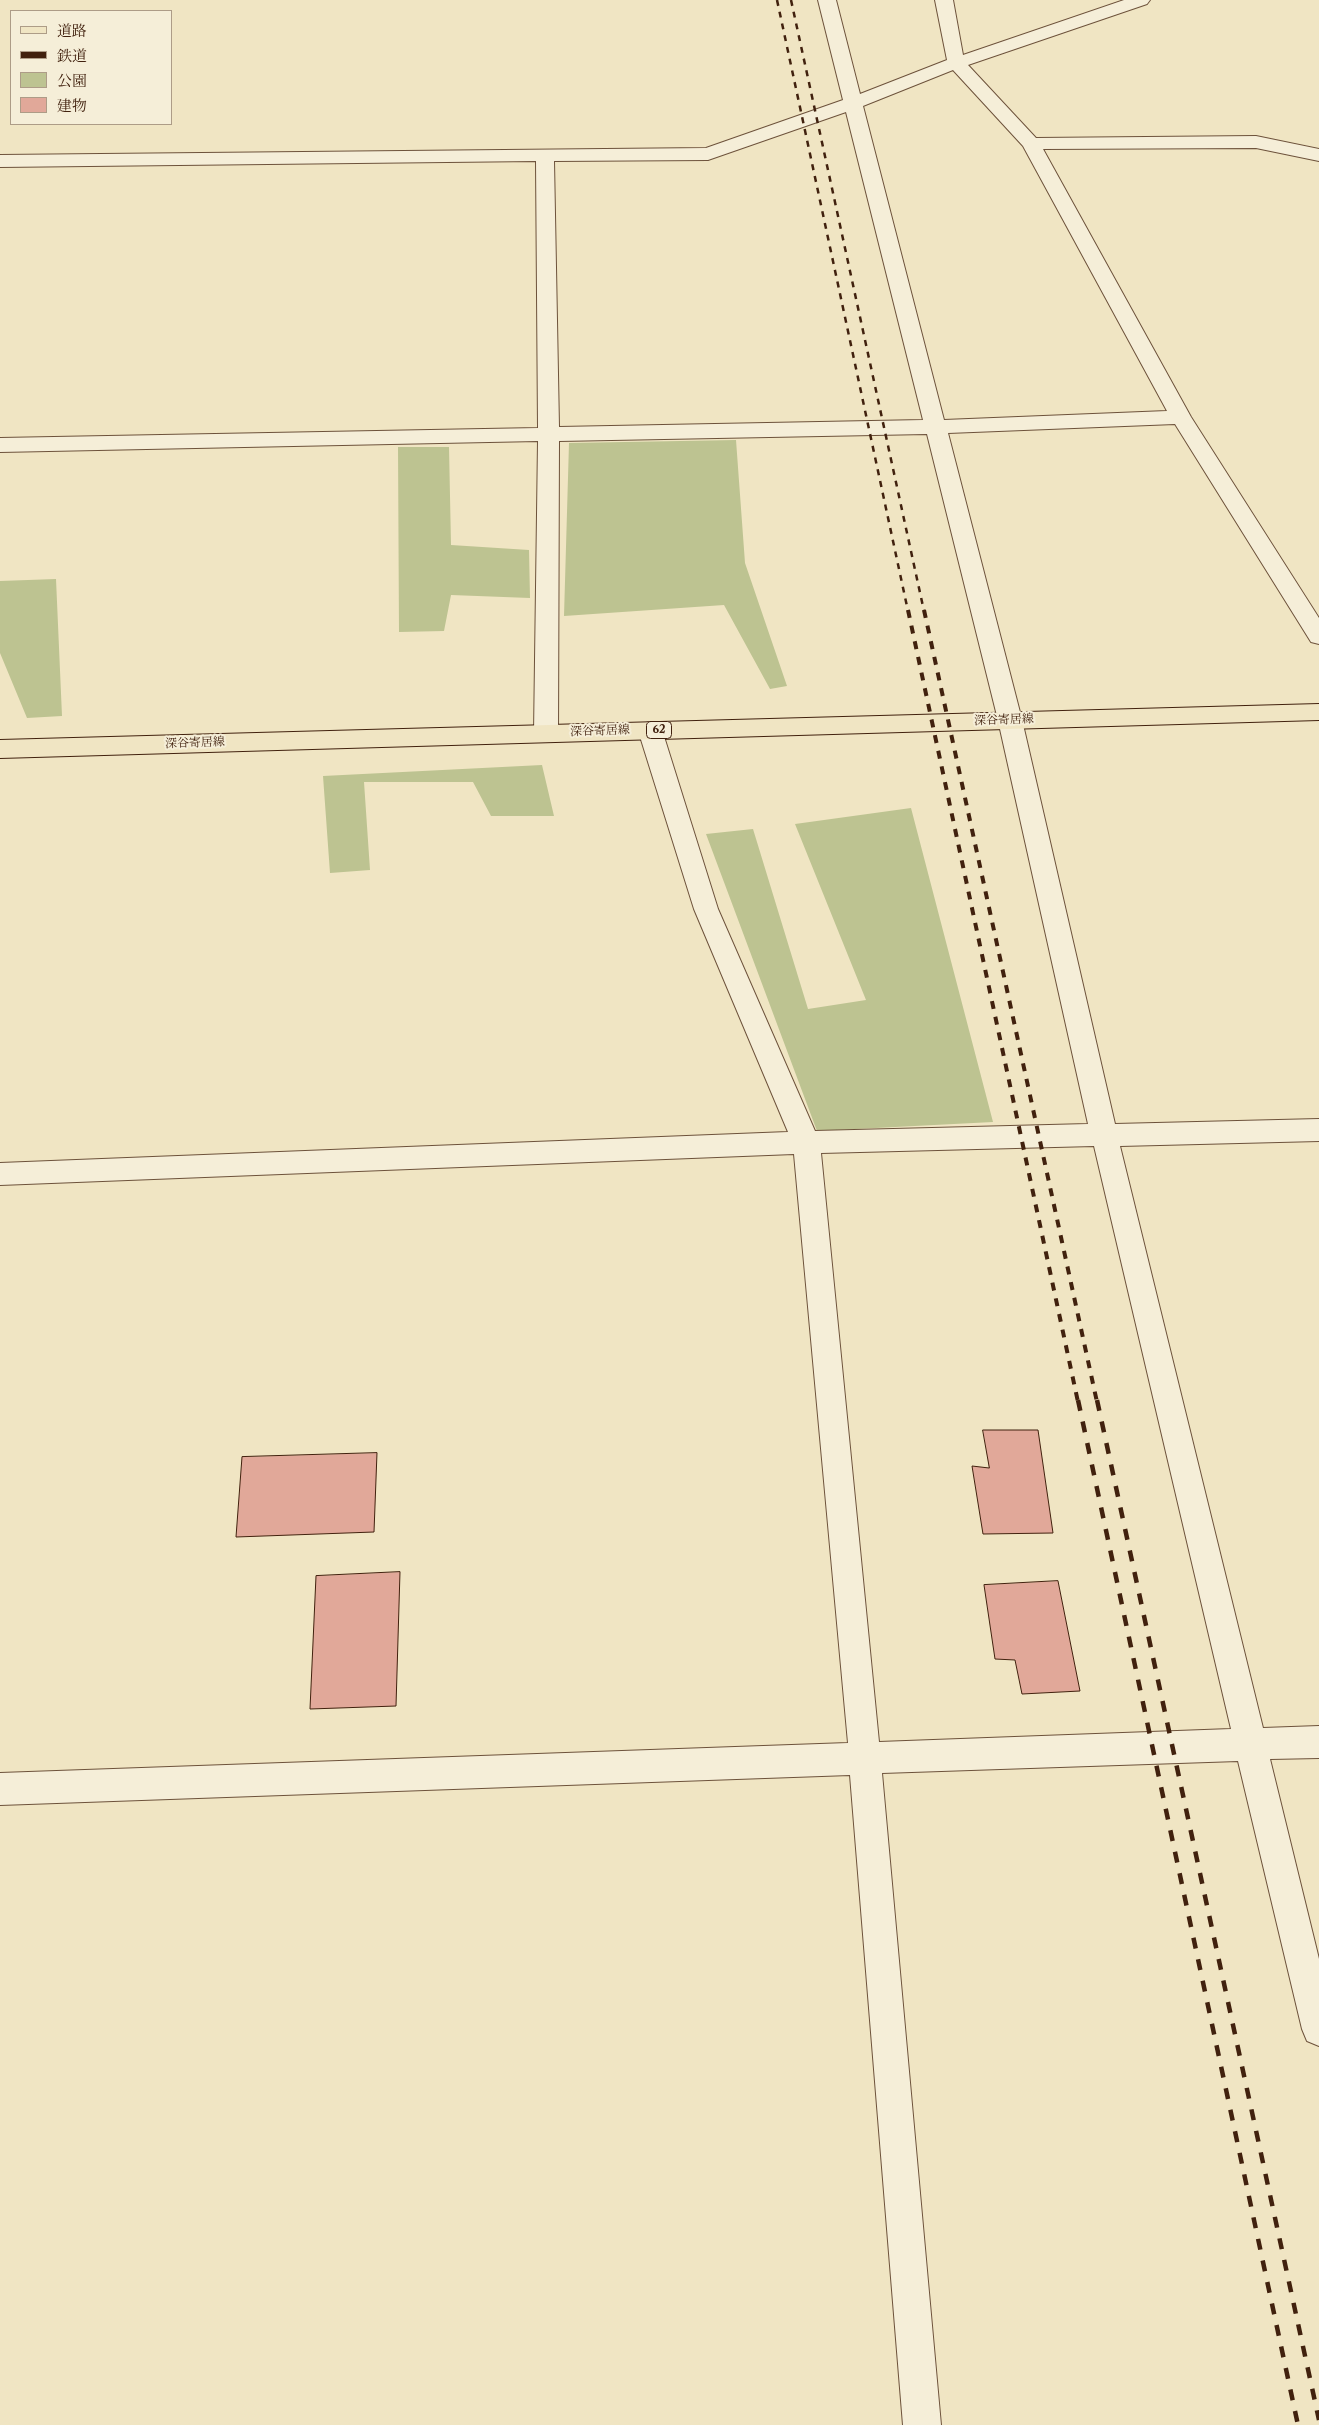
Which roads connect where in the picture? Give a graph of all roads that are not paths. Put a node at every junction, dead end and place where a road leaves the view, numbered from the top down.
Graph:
1 (827, 0) edge
2 (944, 0) edge
3 (1141, 0) edge
4 (956, 62) junction
5 (853, 104) junction
6 (1031, 144) junction
7 (545, 154) junction
8 (1319, 155) edge
9 (0, 162) edge
10 (1180, 417) junction
11 (935, 427) junction
12 (548, 434) junction
13 (0, 445) edge
14 (1319, 636) edge
15 (1319, 712) edge
16 (1010, 720) junction
17 (650, 730) junction
18 (546, 733) junction
19 (0, 749) edge
20 (1319, 1130) edge
21 (1104, 1134) junction
22 (806, 1142) junction
23 (0, 1174) edge
24 (1319, 1742) edge
25 (1250, 1745) junction
26 (865, 1758) junction
27 (0, 1789) edge
28 (1319, 2030) edge
29 (922, 2425) edge

1 - 5 street
2 - 4 street
3 - 4 street
4 - 5 street
4 - 6 street
5 - 7 street
5 - 11 street
6 - 8 street
6 - 10 street
7 - 9 street
7 - 12 street
10 - 11 street
10 - 14 street
11 - 12 street
11 - 16 street
12 - 13 street
12 - 18 street
15 - 16 main road, 深谷寄居線 / 62
16 - 17 main road, 深谷寄居線 / 62
16 - 21 street
17 - 18 main road, 深谷寄居線 / 62
17 - 22 street
18 - 19 main road, 深谷寄居線 / 62
20 - 21 street
21 - 22 street
21 - 25 street
22 - 23 street
22 - 26 street
24 - 25 street
25 - 26 street
25 - 28 street
26 - 27 street
26 - 29 street

